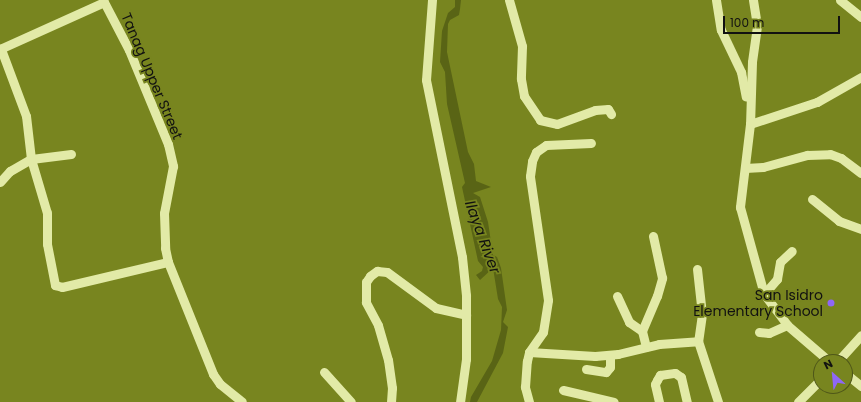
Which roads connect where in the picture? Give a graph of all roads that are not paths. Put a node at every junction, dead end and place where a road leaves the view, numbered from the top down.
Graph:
1 (432, 0) edge
2 (509, 0) edge
3 (716, 0) edge
4 (753, 0) edge
5 (840, 0) edge
6 (861, 17) edge
7 (0, 49) edge
8 (861, 77) edge
9 (611, 114) dead end
10 (750, 114) junction
11 (750, 124) junction
12 (590, 142) dead end
13 (71, 154) dead end
14 (31, 159) junction
15 (745, 168) junction
16 (861, 173) edge
17 (0, 182) edge
18 (812, 199) dead end
19 (861, 229) edge
20 (653, 236) dead end
21 (792, 251) dead end
22 (168, 262) junction
23 (697, 269) dead end
24 (764, 294) junction
25 (617, 296) dead end
26 (466, 315) junction
27 (787, 325) junction
28 (642, 330) junction
29 (759, 332) dead end
30 (861, 336) edge
31 (698, 341) junction
32 (646, 347) junction
33 (529, 352) junction
34 (821, 354) edge
35 (844, 354) edge
36 (610, 355) junction
37 (586, 369) dead end
38 (324, 372) dead end
39 (853, 380) edge
40 (861, 386) edge
41 (813, 387) edge
42 (563, 390) dead end
43 (576, 398) edge
44 (604, 401) edge
45 (242, 402) edge
46 (351, 402) edge
47 (391, 402) edge
48 (460, 402) edge
49 (529, 402) edge
50 (614, 402) edge
51 (659, 402) edge
52 (687, 402) edge
53 (718, 402) edge
54 (798, 402) edge

1 - 26 street
2 - 9 street
3 - 10 street
4 - 10 street
5 - 6 street
7 - 14 street
7 - 22 street, Tanag Upper Street
8 - 11 street
10 - 11 street
11 - 15 street
12 - 33 street
13 - 14 street
14 - 17 street
14 - 22 street
15 - 16 street
15 - 24 street
18 - 19 street
20 - 28 street
21 - 24 street
22 - 45 street, Tanag Upper Street
23 - 31 street
24 - 27 street
25 - 28 street
26 - 47 street
26 - 48 street
27 - 29 street
27 - 34 street
28 - 32 street
30 - 35 street
31 - 32 street
31 - 53 street
32 - 36 street
33 - 36 street
33 - 49 street
36 - 37 street
38 - 46 street
39 - 40 street
41 - 54 street
42 - 43 street
43 - 44 street
44 - 50 street
51 - 52 street

